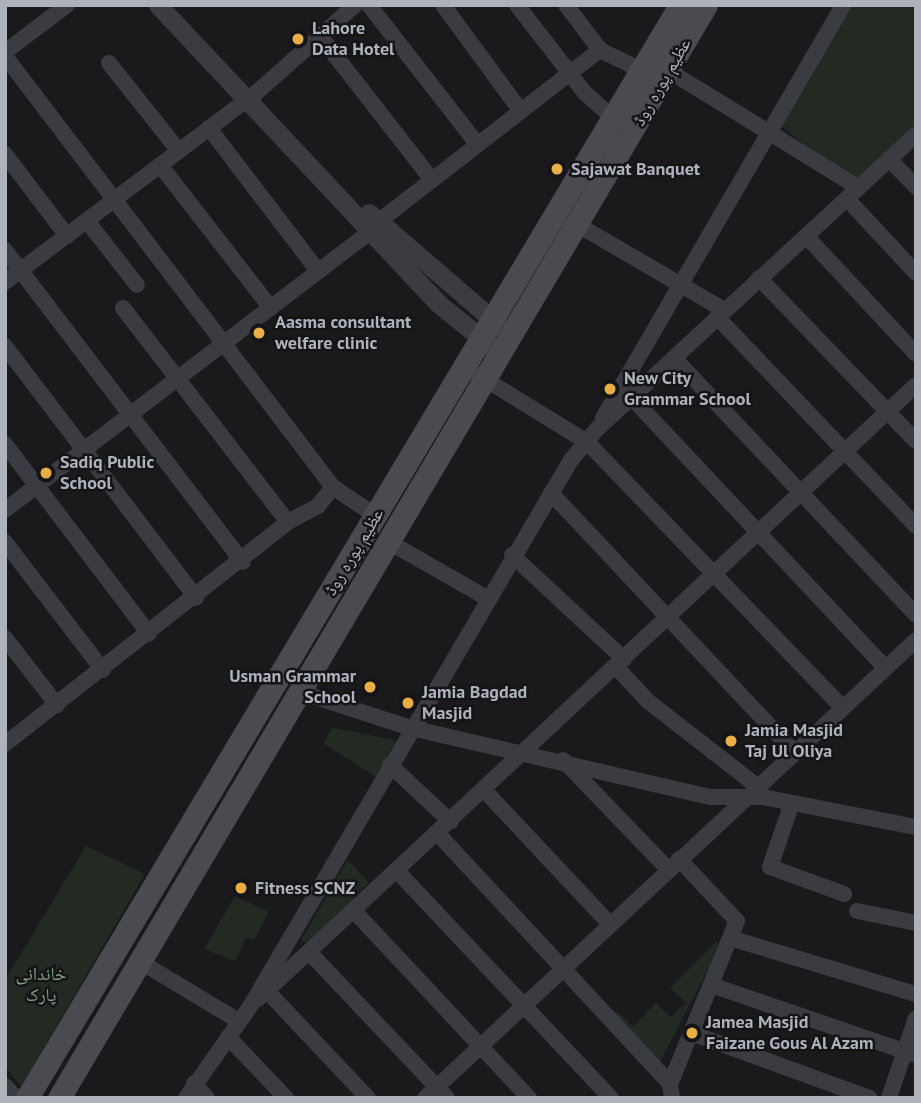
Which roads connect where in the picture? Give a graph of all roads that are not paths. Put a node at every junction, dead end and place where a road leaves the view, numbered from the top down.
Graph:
1 (67, 5) edge
2 (158, 5) edge
3 (174, 5) edge
4 (369, 5) edge
5 (443, 5) edge
6 (517, 5) edge
7 (566, 5) edge
8 (680, 5) edge
9 (706, 5) edge
10 (843, 5) edge
11 (347, 8) edge
12 (320, 36) junction
13 (600, 50) junction
14 (5, 54) edge
15 (109, 63) dead end
16 (641, 71) junction
17 (669, 71) junction
18 (570, 73) junction
19 (251, 96) junction
20 (521, 111) junction
21 (613, 118) junction
22 (767, 127) junction
23 (209, 128) junction
24 (916, 135) edge
25 (478, 145) junction
26 (179, 150) junction
27 (5, 154) edge
28 (889, 159) junction
29 (160, 165) junction
30 (432, 180) junction
31 (916, 187) edge
32 (853, 193) junction
33 (114, 200) junction
34 (87, 221) junction
35 (578, 225) junction
36 (374, 227) junction
37 (66, 236) junction
38 (806, 236) junction
39 (5, 250) edge
40 (21, 271) junction
41 (318, 271) junction
42 (916, 273) edge
43 (759, 278) junction
44 (680, 281) junction
45 (5, 282) edge
46 (137, 285) dead end
47 (123, 308) dead end
48 (271, 308) junction
49 (721, 313) junction
50 (486, 331) junction
51 (225, 344) junction
52 (507, 344) junction
53 (5, 346) edge
54 (916, 354) edge
55 (674, 358) junction
56 (465, 367) junction
57 (178, 379) junction
58 (486, 380) junction
59 (916, 385) edge
60 (632, 398) junction
61 (888, 411) junction
62 (132, 414) junction
63 (597, 429) junction
64 (916, 441) edge
65 (587, 442) junction
66 (5, 444) edge
67 (84, 450) junction
68 (846, 450) junction
69 (37, 486) junction
70 (333, 486) junction
71 (551, 493) junction
72 (801, 493) junction
73 (5, 510) edge
74 (376, 516) junction
75 (288, 522) junction
76 (916, 526) edge
77 (759, 532) junction
78 (389, 541) junction
79 (5, 542) edge
80 (512, 555) junction
81 (243, 562) junction
82 (715, 573) junction
83 (485, 597) junction
84 (196, 598) junction
85 (671, 614) junction
86 (916, 615) edge
87 (149, 634) junction
88 (5, 638) edge
89 (916, 639) edge
90 (620, 663) junction
91 (885, 667) junction
92 (103, 670) junction
93 (300, 692) junction
94 (57, 705) junction
95 (842, 708) junction
96 (411, 728) junction
97 (7, 739) edge
98 (528, 751) junction
99 (794, 751) junction
100 (561, 758) junction
101 (390, 765) junction
102 (485, 791) junction
103 (752, 792) junction
104 (792, 803) junction
105 (451, 822) junction
106 (916, 827) edge
107 (438, 834) junction
108 (674, 864) junction
109 (398, 872) junction
110 (844, 894) dead end
111 (858, 911) dead end
112 (355, 912) junction
113 (916, 923) edge
114 (610, 924) junction
115 (730, 938) junction
116 (310, 953) junction
117 (139, 961) junction
118 (563, 969) junction
119 (711, 985) junction
120 (268, 992) junction
121 (916, 994) edge
122 (251, 1004) junction
123 (524, 1006) junction
124 (916, 1018) edge
125 (239, 1021) junction
126 (691, 1033) junction
127 (228, 1037) junction
128 (480, 1046) junction
129 (910, 1053) edge
130 (5, 1086) edge
131 (190, 1091) edge
132 (671, 1091) edge
133 (436, 1094) edge
134 (16, 1098) edge
135 (27, 1098) edge
136 (59, 1098) edge
137 (207, 1098) edge
138 (286, 1098) edge
139 (368, 1098) edge
140 (528, 1098) edge
141 (611, 1098) edge
142 (870, 1098) edge
143 (889, 1098) edge

1 - 14 street
2 - 19 street
3 - 19 street
4 - 25 street
5 - 20 street
6 - 18 street
7 - 13 street
8 - 16 main road, عظیم پورہ روڈ
9 - 17 main road, عظیم پورہ روڈ
10 - 22 street
11 - 12 street
12 - 19 street
12 - 30 street
13 - 16 street
13 - 18 street
14 - 33 street
15 - 26 street
16 - 21 main road, عظیم پورہ روڈ
17 - 22 street
17 - 35 main road, عظیم پورہ روڈ
18 - 20 street
18 - 21 street
19 - 23 street
19 - 36 street
20 - 25 street
21 - 50 main road, عظیم پورہ روڈ
22 - 32 street
22 - 44 street
23 - 26 street
23 - 41 street
24 - 28 street
25 - 30 street
26 - 29 street
27 - 37 street
28 - 31 street
28 - 32 street
29 - 33 street
29 - 48 street
30 - 36 street
32 - 38 street
32 - 42 street
33 - 34 street
33 - 51 street
34 - 37 street
34 - 46 street
35 - 44 street
35 - 52 main road, عظیم پورہ روڈ
36 - 41 street
36 - 50 street
37 - 40 street
38 - 43 street
38 - 54 street
39 - 40 street
40 - 45 street
40 - 62 street
41 - 48 street
43 - 49 street
43 - 61 street
44 - 49 street
44 - 63 street
47 - 57 street
48 - 51 street
49 - 55 street
49 - 68 street
50 - 52 street
50 - 56 main road, عظیم پورہ روڈ
51 - 57 street
51 - 70 street
52 - 58 main road, عظیم پورہ روڈ
53 - 67 street
55 - 60 street
55 - 72 street
56 - 58 street
56 - 74 main road, عظیم پورہ روڈ
57 - 62 street
57 - 75 street
58 - 65 street
58 - 78 main road, عظیم پورہ روڈ
59 - 61 street
60 - 63 street
60 - 77 street
61 - 64 street
61 - 68 street
62 - 67 street
62 - 81 street
63 - 65 street
65 - 71 street
65 - 82 street
66 - 69 street
67 - 69 street
67 - 84 street
68 - 72 street
68 - 76 street
69 - 73 street
69 - 87 street
70 - 74 street
70 - 75 street
71 - 80 street
71 - 85 street
72 - 77 street
72 - 86 street
74 - 135 main road, عظیم پورہ روڈ
75 - 81 street
77 - 82 street
77 - 91 street
78 - 83 street
78 - 93 main road, عظیم پورہ روڈ
79 - 92 street
80 - 83 street
80 - 90 street
81 - 84 street
82 - 85 street
82 - 95 street
83 - 96 street
84 - 87 street
85 - 90 street
85 - 99 street
87 - 92 street
88 - 94 street
89 - 91 street
90 - 98 street
90 - 103 street
91 - 95 street
92 - 94 street
93 - 96 street
93 - 117 main road, عظیم پورہ روڈ
94 - 97 street
95 - 99 street
96 - 98 street
96 - 101 street
98 - 100 street
98 - 102 street
99 - 103 street
100 - 103 street
100 - 108 street
101 - 105 street
101 - 122 street
102 - 105 street
102 - 114 street
103 - 104 street
103 - 108 street
104 - 106 street
104 - 110 street
105 - 107 street
107 - 109 street
107 - 118 street
108 - 114 street
108 - 115 street
109 - 112 street
109 - 123 street
111 - 113 street
112 - 116 street
112 - 128 street
114 - 118 street
115 - 119 street
115 - 121 street
116 - 120 street
116 - 133 street
117 - 125 street
117 - 136 main road, عظیم پورہ روڈ
118 - 123 street
118 - 132 street
119 - 126 street
119 - 129 street
120 - 122 street
120 - 139 street
122 - 125 street
123 - 128 street
123 - 141 street
124 - 129 street
125 - 127 street
126 - 132 street
126 - 142 street
127 - 131 street
127 - 138 street
128 - 133 street
128 - 140 street
129 - 143 street
130 - 134 street
131 - 137 street

